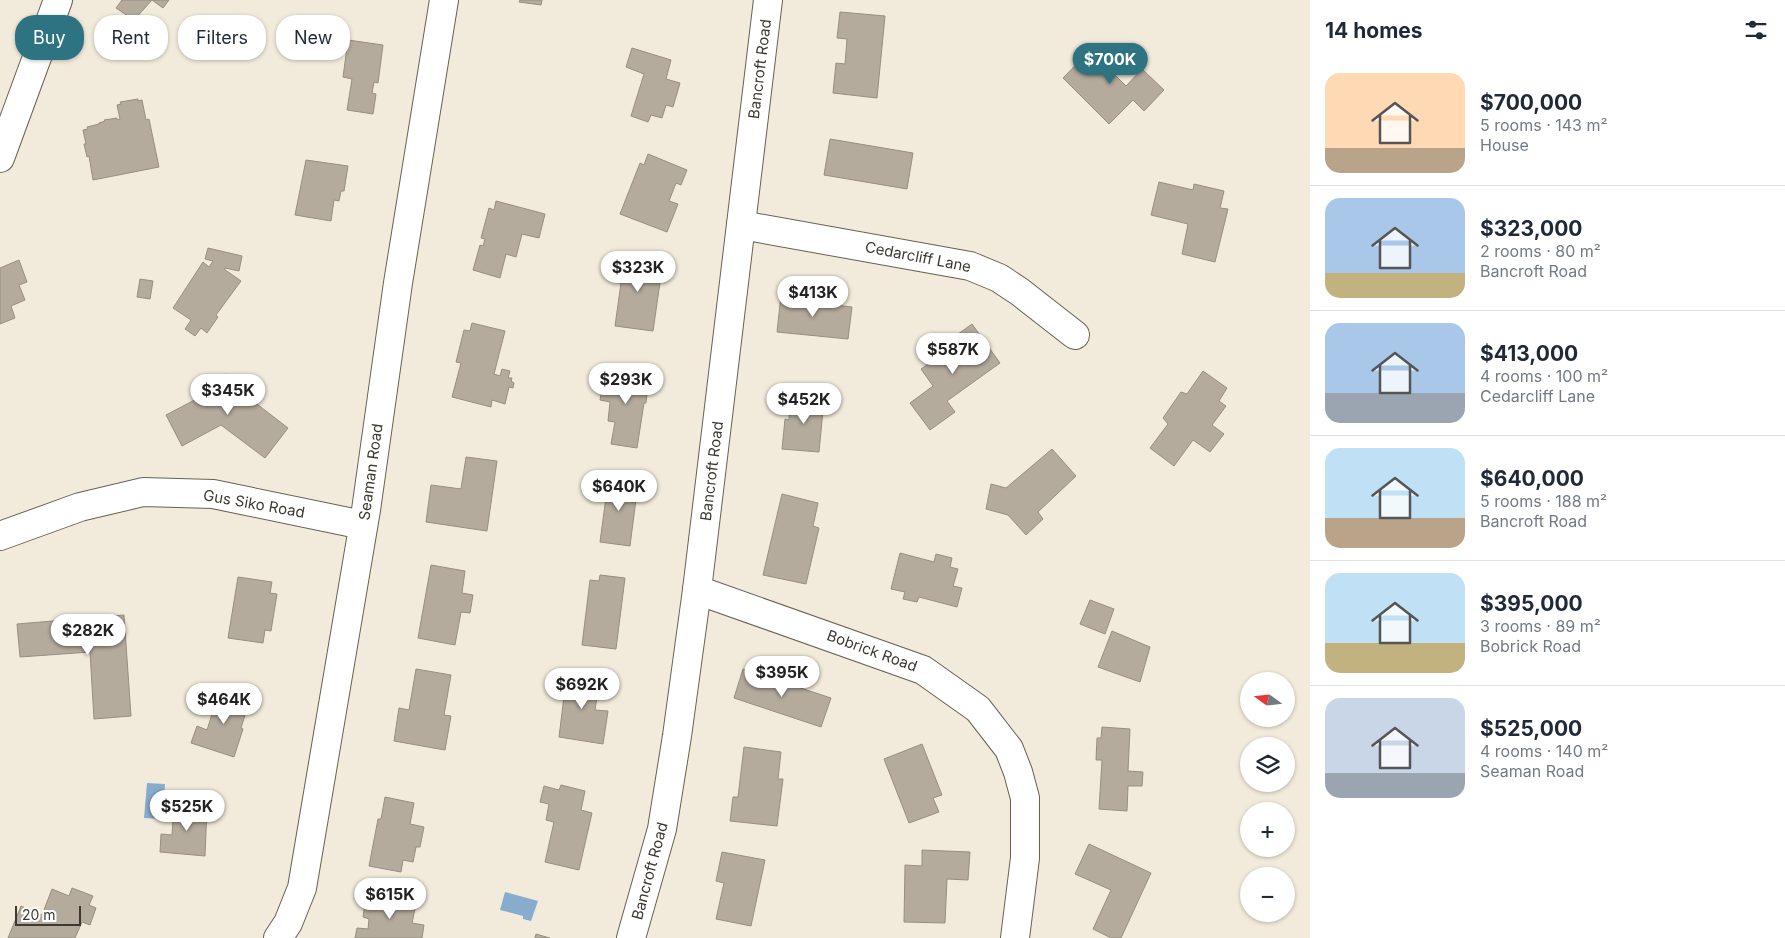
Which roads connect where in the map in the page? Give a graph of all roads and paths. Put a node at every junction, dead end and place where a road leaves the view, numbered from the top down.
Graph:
1 (58, 0) edge
2 (444, 0) edge
3 (768, 0) edge
4 (0, 158) edge
5 (741, 225) junction
6 (1075, 335) dead end
7 (363, 525) junction
8 (0, 536) edge
9 (697, 590) junction
10 (278, 938) edge
11 (631, 938) edge
12 (1015, 938) edge

1 - 4 street
2 - 7 street, Seaman Road
3 - 5 street, Bancroft Road
5 - 6 street, Cedarcliff Lane
5 - 9 street, Bancroft Road
7 - 8 street, Gus Siko Road
7 - 10 street, Seaman Road
9 - 11 street, Bancroft Road
9 - 12 street, Bobrick Road

